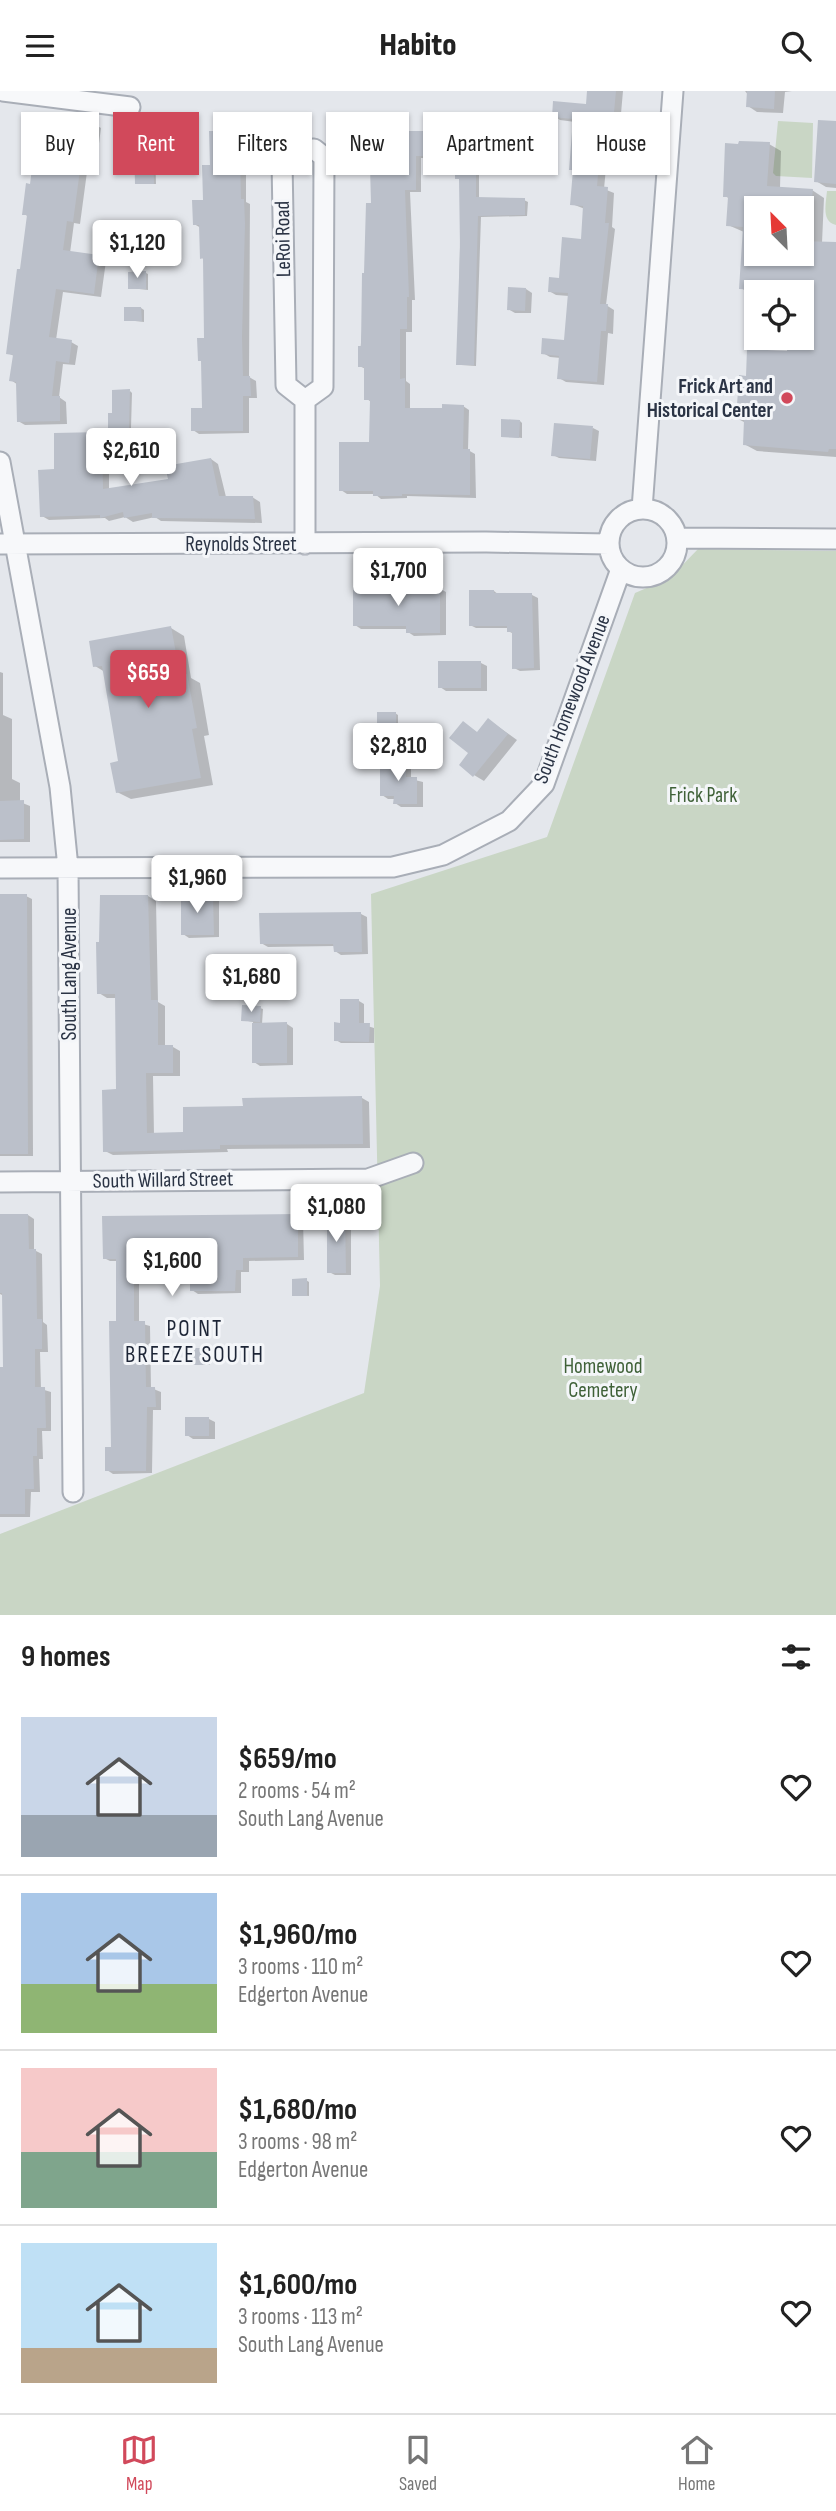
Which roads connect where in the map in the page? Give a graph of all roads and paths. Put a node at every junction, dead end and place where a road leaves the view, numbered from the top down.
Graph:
1 (4, 91) edge
2 (673, 91) edge
3 (130, 107) dead end
4 (305, 400) junction
5 (0, 462) edge
6 (642, 509) junction
7 (677, 538) junction
8 (836, 539) edge
9 (7, 544) edge
10 (305, 544) junction
11 (608, 544) junction
12 (621, 569) junction
13 (0, 868) edge
14 (68, 868) junction
15 (413, 1163) dead end
16 (70, 1181) junction
17 (0, 1182) edge
18 (73, 1492) dead end

1 - 3 street
2 - 6 street
4 - 4 street, LeRoi Road
4 - 10 street
5 - 9 street, South Lang Avenue
6 - 7 street
6 - 11 street
7 - 8 street
7 - 12 street
9 - 10 street, Reynolds Street
9 - 14 street, South Lang Avenue
10 - 11 street, Reynolds Street
11 - 12 street
12 - 14 street, South Homewood Avenue
13 - 14 street
14 - 16 street, South Lang Avenue
15 - 16 street, South Willard Street
16 - 17 street, South Willard Street
16 - 18 street, South Lang Avenue

